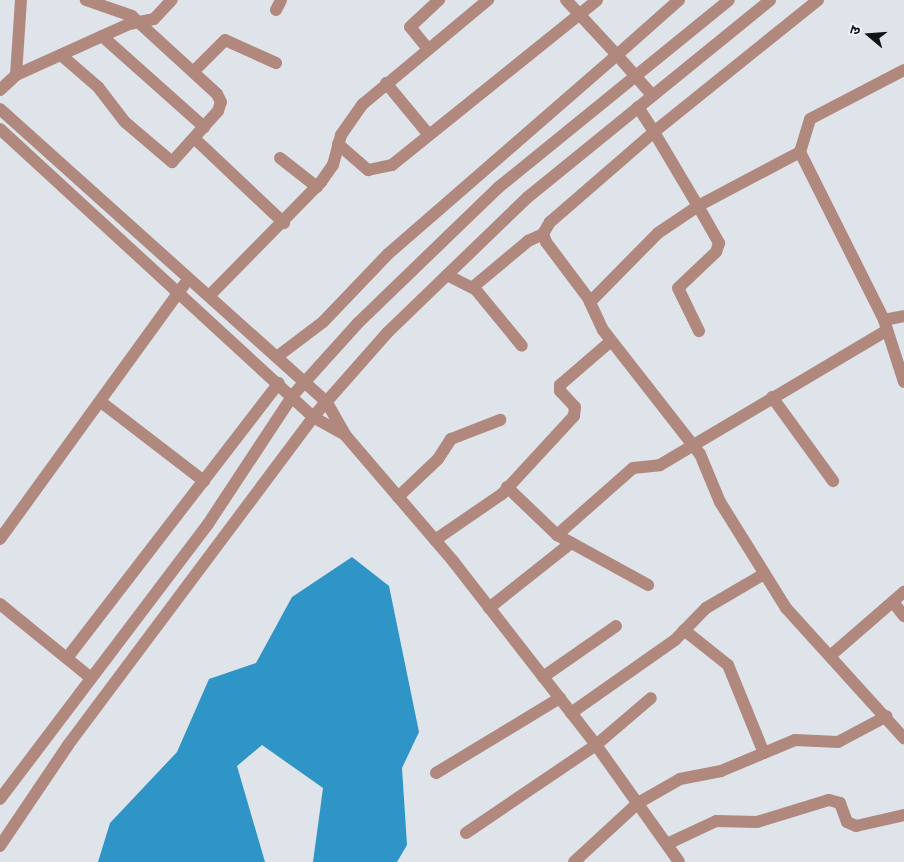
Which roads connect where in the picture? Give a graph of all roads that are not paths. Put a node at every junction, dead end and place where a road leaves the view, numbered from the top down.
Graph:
1 (21, 0) edge
2 (86, 0) edge
3 (172, 0) edge
4 (439, 0) edge
5 (488, 0) edge
6 (566, 0) edge
7 (597, 0) edge
8 (679, 0) edge
9 (729, 0) edge
10 (770, 0) edge
11 (818, 0) edge
12 (580, 15) junction
13 (137, 22) junction
14 (102, 36) junction
15 (428, 49) junction
16 (617, 55) junction
17 (61, 56) junction
18 (276, 63) dead end
19 (904, 70) edge
20 (193, 72) junction
21 (16, 75) junction
22 (636, 75) junction
23 (386, 83) junction
24 (0, 90) edge
25 (652, 95) junction
26 (638, 107) junction
27 (0, 109) edge
28 (204, 127) junction
29 (0, 129) edge
30 (654, 132) junction
31 (429, 135) junction
32 (194, 138) junction
33 (338, 144) junction
34 (800, 152) junction
35 (280, 158) dead end
36 (317, 187) junction
37 (698, 206) junction
38 (284, 223) junction
39 (543, 234) junction
40 (447, 275) junction
41 (191, 278) junction
42 (473, 287) junction
43 (178, 291) junction
44 (210, 295) junction
45 (590, 302) junction
46 (904, 316) edge
47 (885, 325) junction
48 (698, 331) dead end
49 (611, 341) junction
50 (522, 346) dead end
51 (278, 356) junction
52 (305, 381) junction
53 (904, 382) edge
54 (279, 383) junction
55 (293, 395) junction
56 (772, 397) junction
57 (101, 402) junction
58 (326, 402) junction
59 (313, 417) junction
60 (500, 420) dead end
61 (346, 436) junction
62 (692, 443) junction
63 (204, 480) junction
64 (833, 481) dead end
65 (507, 487) junction
66 (398, 497) junction
67 (557, 535) junction
68 (0, 539) edge
69 (435, 540) junction
70 (571, 543) junction
71 (764, 574) junction
72 (648, 585) dead end
73 (904, 592) edge
74 (893, 602) junction
75 (4, 607) edge
76 (489, 608) junction
77 (904, 616) edge
78 (0, 621) edge
79 (616, 626) dead end
80 (684, 630) junction
81 (830, 656) junction
82 (67, 658) junction
83 (543, 677) junction
84 (91, 678) junction
85 (560, 698) junction
86 (651, 698) dead end
87 (571, 713) junction
88 (887, 716) junction
89 (904, 738) edge
90 (596, 745) junction
91 (764, 752) junction
92 (436, 773) dead end
93 (0, 799) edge
94 (638, 803) junction
95 (904, 815) edge
96 (466, 833) dead end
97 (667, 844) junction
98 (0, 846) edge
99 (574, 862) edge
100 (679, 862) edge

1 - 21 street
2 - 13 street
3 - 13 street
4 - 15 street
5 - 15 street
6 - 12 street
7 - 12 street
8 - 16 street
9 - 22 street
10 - 25 street
11 - 30 street
12 - 16 street
12 - 31 street
13 - 14 street
13 - 20 street
14 - 17 street
14 - 28 street
15 - 23 street
16 - 22 street
16 - 51 street
17 - 21 street
17 - 32 street
18 - 20 street
19 - 34 street
20 - 28 street
21 - 24 street
22 - 25 street
22 - 52 street
23 - 31 street
23 - 33 street
25 - 26 street
26 - 30 street
26 - 40 street
27 - 41 street
28 - 32 street
29 - 43 street
30 - 37 street
30 - 39 street
31 - 33 street
32 - 38 street
33 - 36 street
34 - 37 street
34 - 47 street
35 - 36 street
36 - 38 street
37 - 45 street
37 - 48 street
38 - 44 street
39 - 42 street
39 - 45 street
40 - 42 street
40 - 58 street
41 - 43 street
41 - 44 street
42 - 50 street
43 - 54 street
43 - 57 street
44 - 51 street
45 - 49 street
46 - 47 street
47 - 53 street
47 - 56 street
49 - 62 street
49 - 65 street
51 - 52 street
52 - 55 street
52 - 58 street
54 - 55 street
54 - 63 street
55 - 59 street
55 - 84 street
56 - 62 street
56 - 64 street
57 - 63 street
57 - 68 street
58 - 59 street
58 - 61 street
59 - 61 street
59 - 98 street
60 - 66 street
61 - 66 street
62 - 67 street
62 - 71 street
63 - 82 street
65 - 67 street
65 - 69 street
66 - 69 street
67 - 70 street
69 - 76 street
70 - 72 street
70 - 76 street
71 - 80 street
71 - 81 street
73 - 74 street
74 - 77 street
74 - 81 street
75 - 78 street
75 - 82 street
76 - 83 street
79 - 83 street
80 - 87 street
80 - 91 street
81 - 88 street
82 - 84 street
83 - 85 street
84 - 93 street
85 - 87 street
85 - 92 street
86 - 90 street
87 - 90 street
88 - 89 street
88 - 91 street
90 - 94 street
90 - 96 street
91 - 94 street
94 - 97 street
94 - 99 street
95 - 97 street
97 - 100 street

